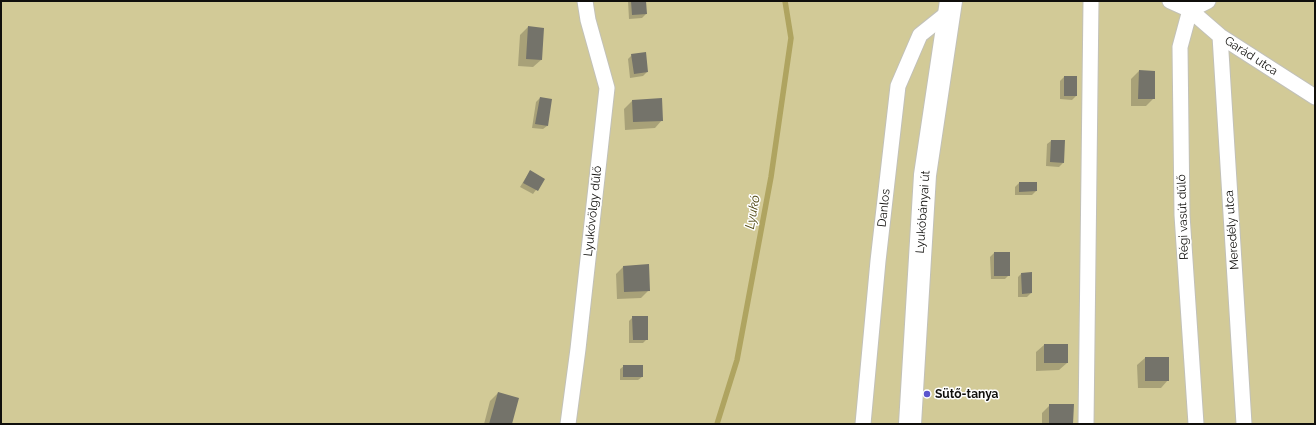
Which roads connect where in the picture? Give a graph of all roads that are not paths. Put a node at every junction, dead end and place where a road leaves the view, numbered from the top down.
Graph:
1 (585, 1) edge
2 (1091, 1) edge
3 (1170, 1) edge
4 (1208, 1) edge
5 (950, 6) edge
6 (1190, 10) junction
7 (1220, 36) junction
8 (1315, 98) edge
9 (568, 424) edge
10 (863, 424) edge
11 (910, 424) edge
12 (1086, 424) edge
13 (1196, 424) edge
14 (1244, 424) edge

1 - 9 street, Lyukóvölgy dűlő
2 - 12 street
3 - 6 street, Garád utca
4 - 6 street
5 - 10 street, Danlos
5 - 11 main road, Lyukóbányai út
6 - 7 street, Garád utca
6 - 13 street, Régi vasút dűlő
7 - 8 street, Garád utca
7 - 14 street, Meredély utca

